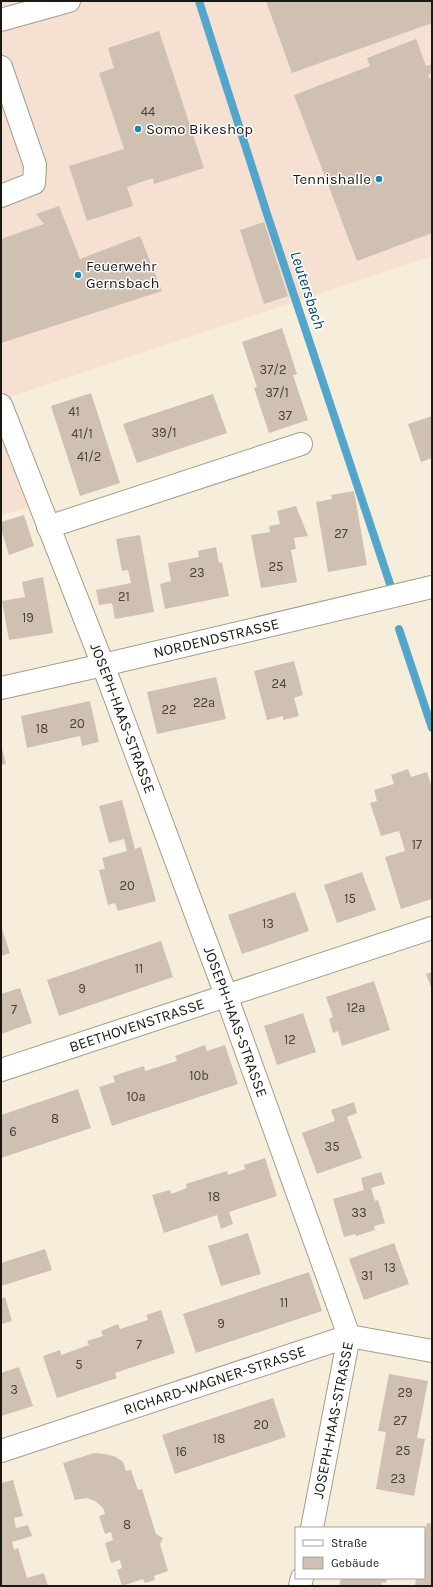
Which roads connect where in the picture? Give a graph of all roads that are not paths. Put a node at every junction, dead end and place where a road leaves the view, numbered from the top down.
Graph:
1 (69, 1) edge
2 (1, 20) edge
3 (1, 67) edge
4 (1, 196) edge
5 (1, 405) edge
6 (301, 444) dead end
7 (48, 526) junction
8 (432, 587) edge
9 (103, 666) junction
10 (1, 688) edge
11 (432, 928) edge
12 (226, 995) junction
13 (1, 1070) edge
14 (349, 1336) junction
15 (432, 1351) edge
16 (1, 1451) edge
17 (312, 1527) edge

1 - 2 street
3 - 4 street
5 - 7 street, JOSEPH-HAAS-STRASSE
6 - 7 street
7 - 9 street, JOSEPH-HAAS-STRASSE
8 - 9 street, NORDENDSTRASSE
9 - 10 street, NORDENDSTRASSE
9 - 12 street, JOSEPH-HAAS-STRASSE
11 - 12 street, BEETHOVENSTRASSE
12 - 13 street, BEETHOVENSTRASSE
12 - 14 street, JOSEPH-HAAS-STRASSE
14 - 15 street, RICHARD-WAGNER-STRASSE
14 - 16 street, RICHARD-WAGNER-STRASSE
14 - 17 street, JOSEPH-HAAS-STRASSE

